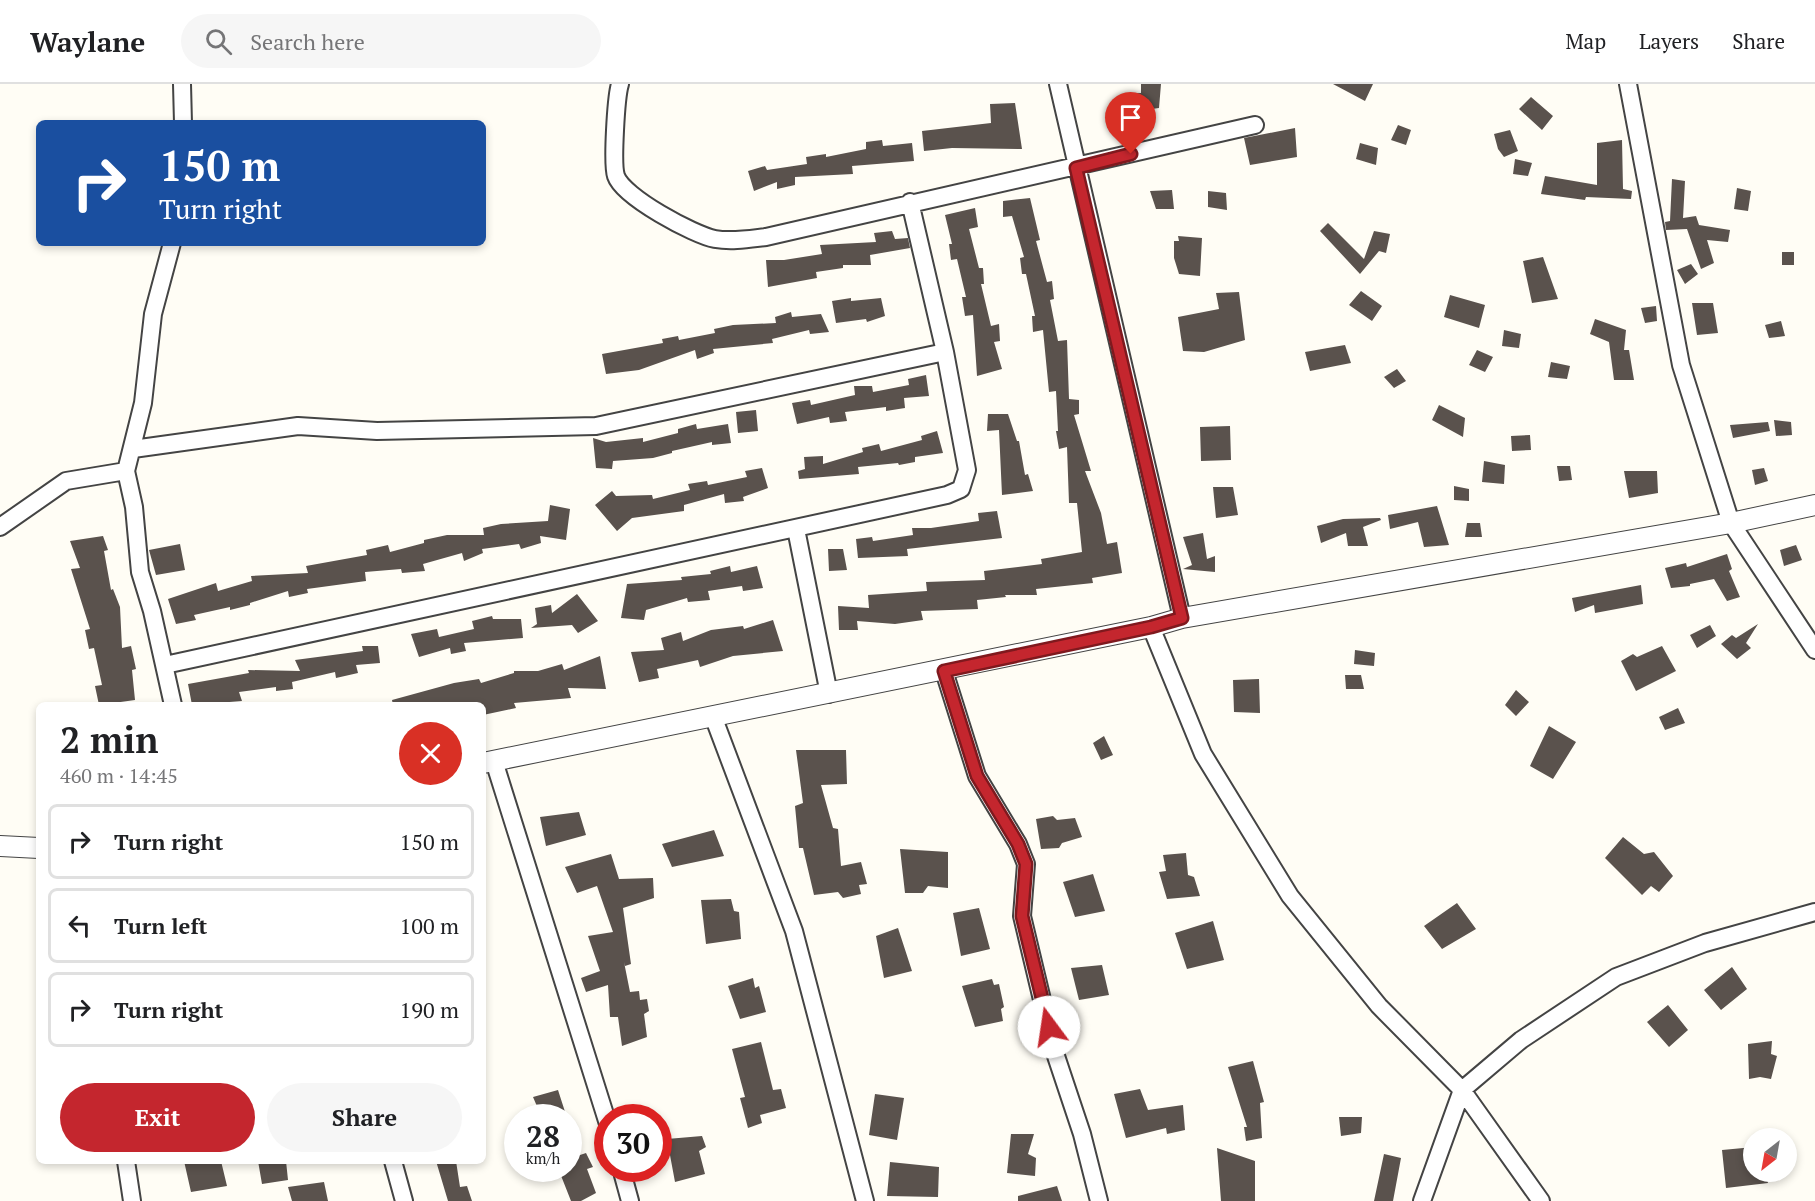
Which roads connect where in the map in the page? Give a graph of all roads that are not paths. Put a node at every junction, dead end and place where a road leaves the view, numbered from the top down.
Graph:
1 (182, 84) edge
2 (620, 84) edge
3 (1058, 84) edge
4 (1628, 84) edge
5 (183, 120) edge
6 (1255, 125) dead end
7 (1076, 168) junction
8 (910, 202) junction
9 (171, 246) edge
10 (945, 352) junction
11 (133, 449) junction
12 (126, 471) junction
13 (1815, 506) edge
14 (1731, 523) junction
15 (0, 528) edge
16 (796, 529) junction
17 (1182, 618) junction
18 (1151, 627) junction
19 (1815, 650) edge
20 (165, 665) junction
21 (944, 671) junction
22 (829, 694) junction
23 (172, 702) edge
24 (713, 716) junction
25 (489, 762) edge
26 (0, 846) edge
27 (36, 848) edge
28 (1815, 912) edge
29 (1462, 1090) junction
30 (601, 1104) edge
31 (126, 1164) edge
32 (394, 1164) edge
33 (625, 1182) edge
34 (132, 1201) edge
35 (404, 1201) edge
36 (630, 1201) edge
37 (865, 1201) edge
38 (1098, 1201) edge
39 (1422, 1201) edge
40 (1541, 1201) edge

1 - 5 street
2 - 8 street
3 - 7 street
4 - 14 street
6 - 7 street
7 - 8 street
7 - 17 street
8 - 10 street
9 - 11 street
10 - 11 street
10 - 16 street
11 - 12 street
12 - 15 street
12 - 20 street
13 - 14 street
14 - 17 street
14 - 19 street
16 - 20 street
16 - 22 street
17 - 18 street
18 - 21 street
18 - 29 street
20 - 23 street
21 - 22 street
21 - 38 street
22 - 24 street
24 - 25 street
24 - 37 street
25 - 30 street
26 - 27 street
28 - 29 street
29 - 39 street
29 - 40 street
31 - 34 street
32 - 35 street
33 - 36 street

